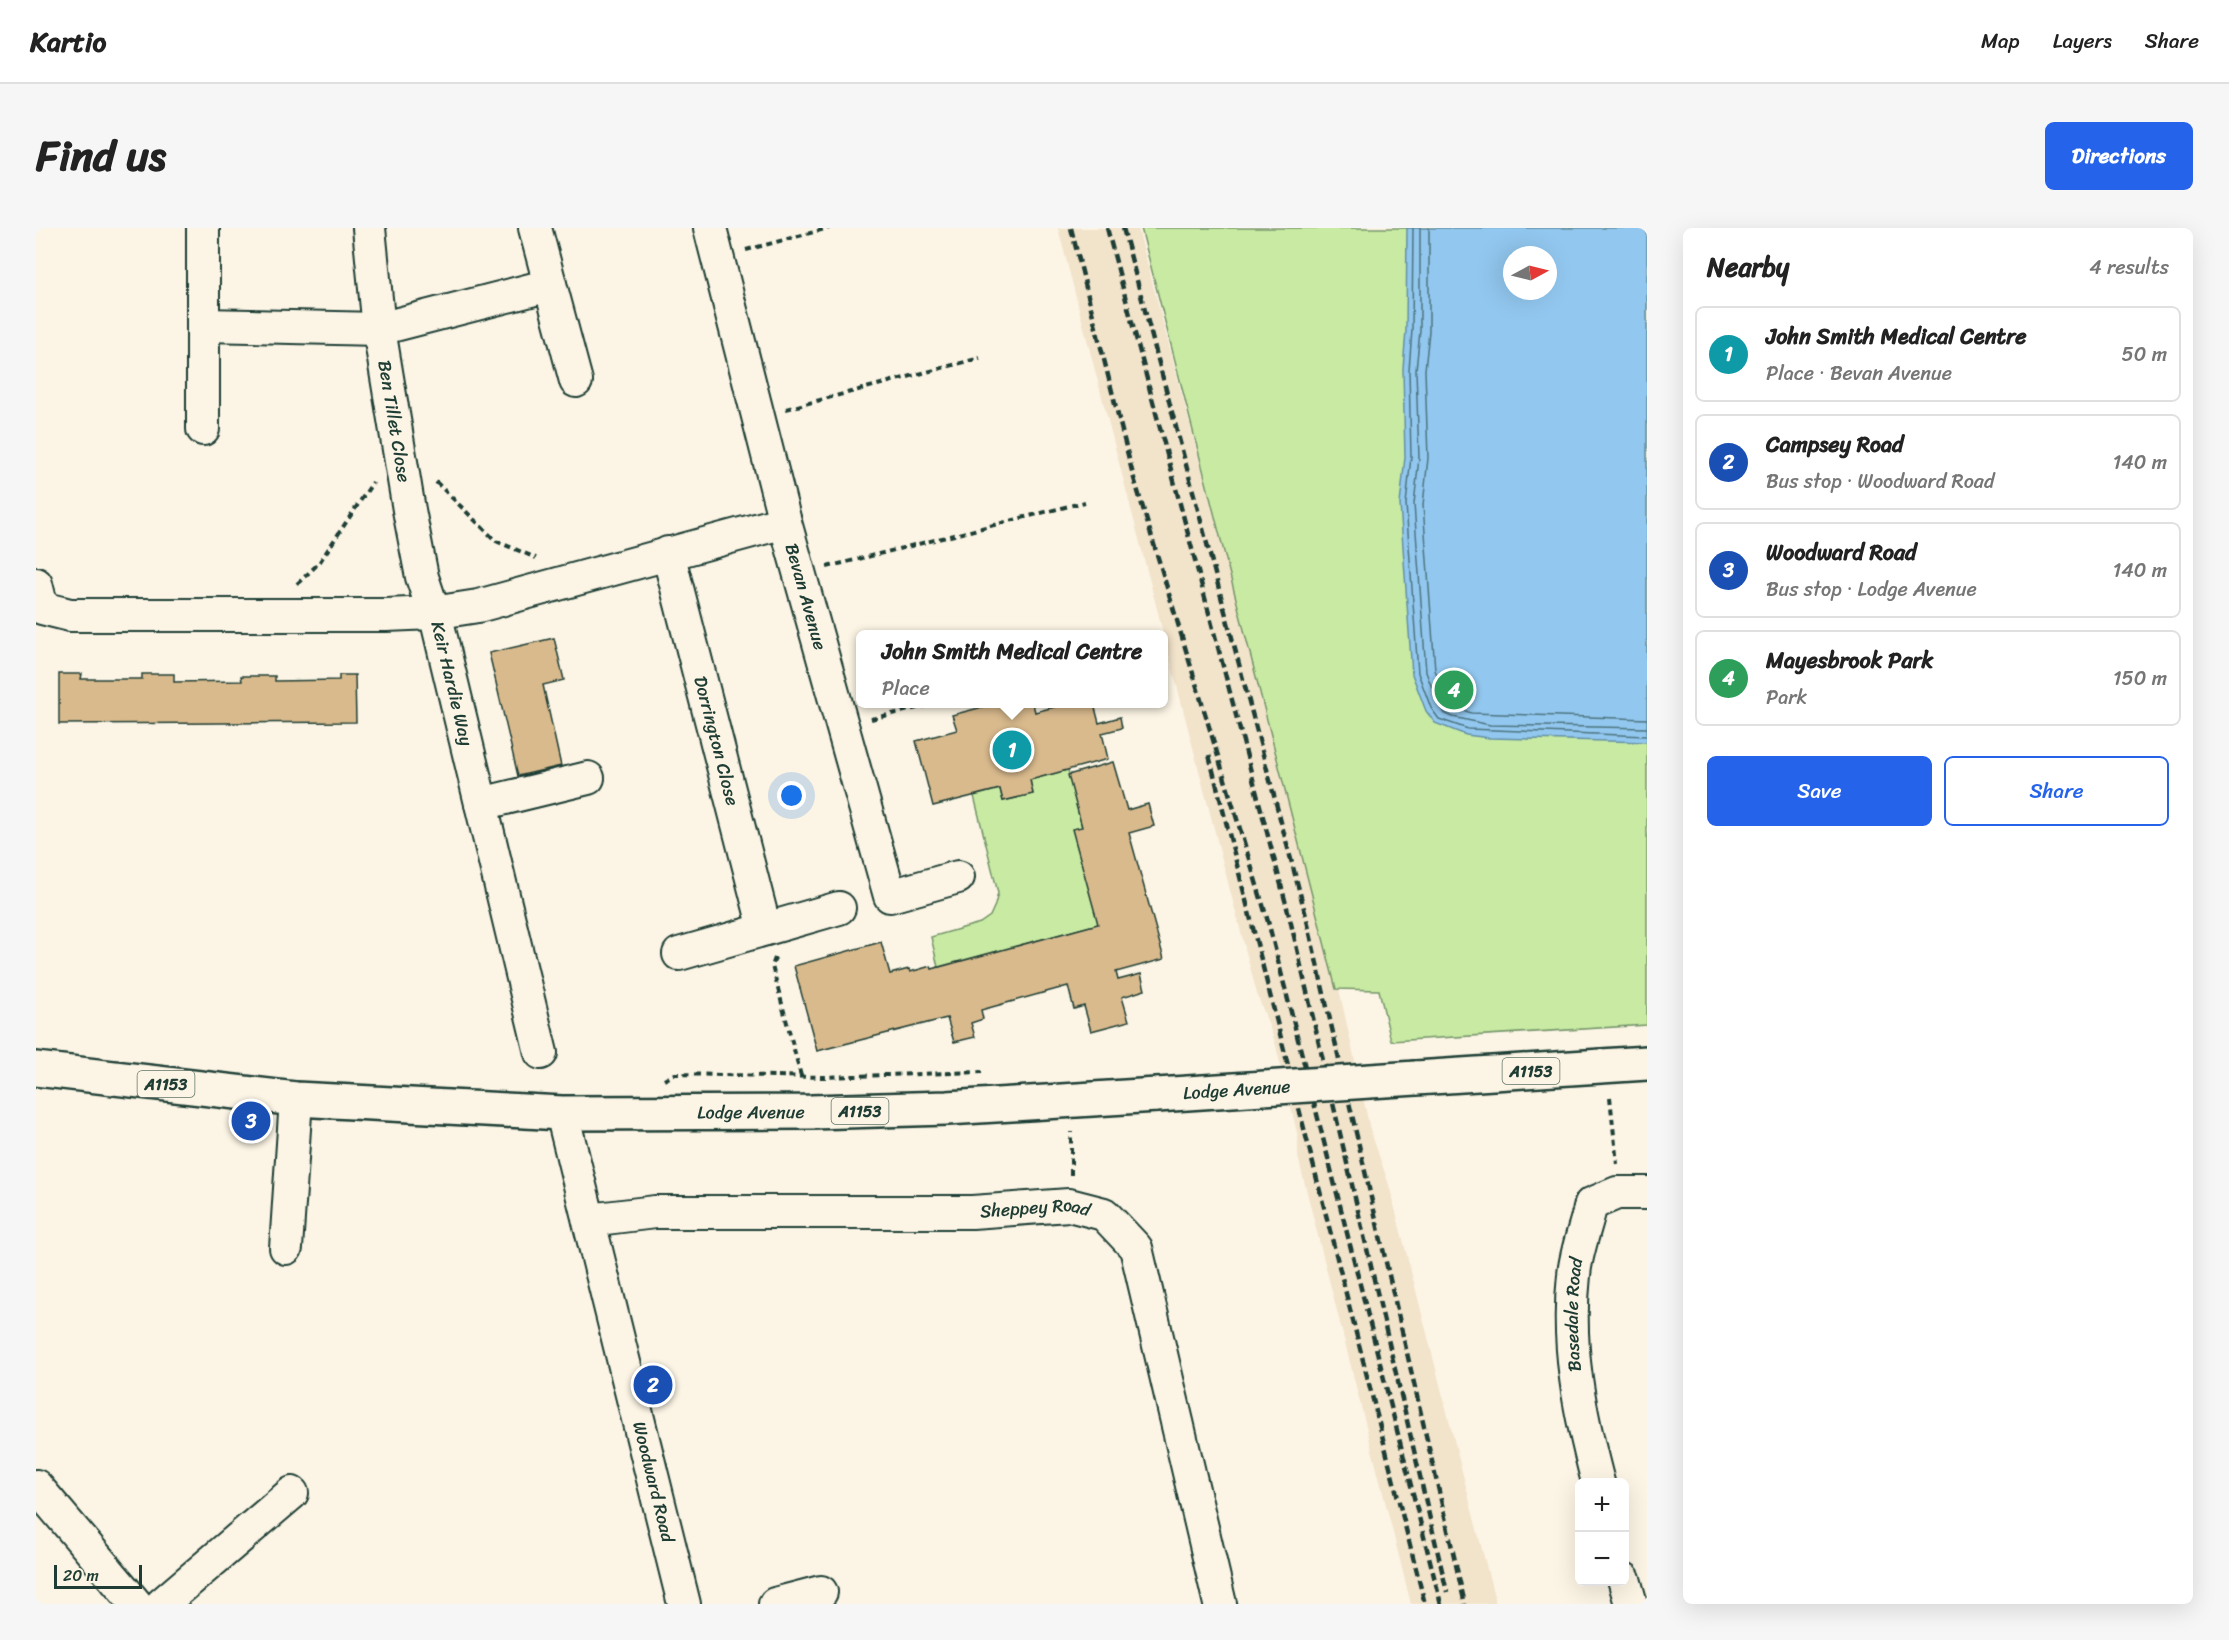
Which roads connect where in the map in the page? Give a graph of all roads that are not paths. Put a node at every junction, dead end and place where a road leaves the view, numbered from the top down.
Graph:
1 (203, 228) edge
2 (369, 228) edge
3 (535, 228) edge
4 (714, 243) edge
5 (550, 285) junction
6 (203, 325) junction
7 (380, 329) junction
8 (576, 381) dead end
9 (203, 429) dead end
10 (785, 522) junction
11 (668, 553) junction
12 (38, 607) edge
13 (433, 613) junction
14 (588, 778) dead end
15 (481, 804) junction
16 (958, 877) dead end
17 (839, 908) dead end
18 (772, 939) junction
19 (679, 954) dead end
20 (541, 1053) dead end
21 (1647, 1063) edge
22 (36, 1069) edge
23 (296, 1099) junction
24 (562, 1113) junction
25 (1647, 1193) edge
26 (589, 1220) junction
27 (286, 1248) dead end
28 (1597, 1478) edge
29 (36, 1486) edge
30 (292, 1493) dead end
31 (1626, 1586) edge
32 (821, 1592) dead end
33 (136, 1604) edge
34 (162, 1604) edge
35 (684, 1604) edge
36 (775, 1604) edge
37 (1220, 1604) edge
38 (1631, 1604) edge

1 - 6 street
2 - 7 street, Ben Tillet Close
3 - 5 street
4 - 10 street, Bevan Avenue
5 - 7 street
5 - 8 street
6 - 7 street
6 - 9 street
7 - 13 street, Ben Tillet Close
10 - 11 street
10 - 16 street, Bevan Avenue
11 - 13 street
11 - 18 street, Dorrington Close
12 - 13 street, Keir Hardie Way
13 - 15 street, Keir Hardie Way
14 - 15 street
15 - 20 street, Keir Hardie Way
17 - 18 street
18 - 19 street
21 - 24 main road, Lodge Avenue / A1153, bridge
22 - 23 main road, Lodge Avenue / A1153
23 - 24 main road, Lodge Avenue / A1153
23 - 27 street
24 - 26 street, Woodward Road
25 - 28 street, Basedale Road
26 - 35 street, Woodward Road
26 - 37 street, Sheppey Road
29 - 33 street
30 - 34 street
31 - 38 street
32 - 36 street

